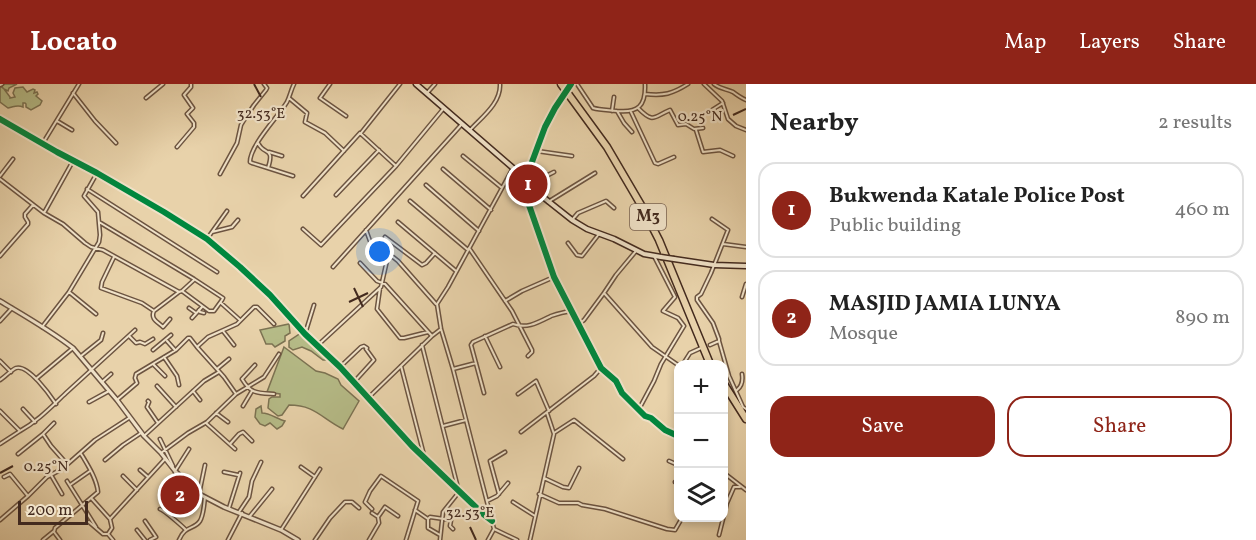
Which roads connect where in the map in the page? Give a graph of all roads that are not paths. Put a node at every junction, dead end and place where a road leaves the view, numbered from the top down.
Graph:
1 (78, 84) edge
2 (163, 84) edge
3 (191, 84) edge
4 (264, 84) edge
5 (294, 84) edge
6 (330, 84) edge
7 (400, 84) edge
8 (416, 84) edge
9 (435, 84) edge
10 (501, 84) edge
11 (563, 84) edge
12 (571, 84) edge
13 (578, 84) edge
14 (645, 84) edge
15 (688, 84) edge
16 (704, 84) edge
17 (714, 84) edge
18 (732, 84) edge
19 (730, 90) junction
20 (73, 93) junction
21 (427, 93) junction
22 (645, 94) junction
23 (614, 97) dead end
24 (146, 98) dead end
25 (289, 98) junction
26 (746, 100) edge
27 (723, 103) junction
28 (444, 108) junction
29 (638, 108) junction
30 (712, 110) dead end
31 (612, 111) junction
32 (617, 111) junction
33 (631, 111) junction
34 (346, 116) dead end
35 (0, 119) edge
36 (57, 120) junction
37 (462, 124) junction
38 (703, 128) dead end
39 (696, 129) junction
40 (72, 130) dead end
41 (470, 130) junction
42 (746, 130) edge
43 (632, 132) dead end
44 (360, 134) junction
45 (116, 143) dead end
46 (258, 143) junction
47 (43, 144) junction
48 (177, 147) dead end
49 (378, 150) junction
50 (344, 151) junction
51 (536, 151) junction
52 (269, 152) junction
53 (282, 156) dead end
54 (463, 156) dead end
55 (572, 156) dead end
56 (733, 156) dead end
57 (674, 157) dead end
58 (13, 159) dead end
59 (73, 160) junction
60 (396, 166) junction
61 (268, 168) junction
62 (513, 168) junction
63 (443, 169) dead end
64 (555, 172) dead end
65 (97, 173) junction
66 (595, 173) dead end
67 (220, 174) dead end
68 (293, 176) dead end
69 (0, 178) edge
70 (526, 179) junction
71 (530, 184) junction
72 (426, 185) dead end
73 (502, 188) junction
74 (87, 189) junction
75 (336, 195) dead end
76 (303, 196) dead end
77 (410, 201) dead end
78 (549, 202) junction
79 (33, 204) junction
80 (614, 208) dead end
81 (491, 210) junction
82 (226, 212) dead end
83 (44, 213) junction
84 (712, 219) dead end
85 (238, 220) dead end
86 (572, 220) junction
87 (99, 222) junction
88 (399, 222) dead end
89 (303, 229) dead end
90 (366, 230) junction
91 (479, 231) junction
92 (212, 232) junction
93 (599, 234) junction
94 (385, 237) dead end
95 (207, 239) junction
96 (568, 243) dead end
97 (723, 244) junction
98 (746, 247) edge
99 (96, 248) junction
100 (468, 249) junction
101 (636, 251) junction
102 (435, 253) junction
103 (0, 256) edge
104 (114, 256) junction
105 (388, 256) junction
106 (654, 256) junction
107 (360, 263) dead end
108 (714, 265) junction
109 (746, 266) edge
110 (333, 267) dead end
111 (456, 271) junction
112 (217, 272) dead end
113 (554, 277) junction
114 (194, 279) junction
115 (381, 282) junction
116 (746, 284) edge
117 (381, 287) junction
118 (181, 291) junction
119 (69, 292) junction
120 (604, 293) junction
121 (742, 297) dead end
122 (0, 301) edge
123 (504, 301) junction
124 (221, 303) junction
125 (437, 304) junction
126 (314, 305) dead end
127 (202, 307) junction
128 (12, 308) junction
129 (189, 308) dead end
130 (199, 310) junction
131 (154, 311) junction
132 (571, 311) junction
133 (204, 313) dead end
134 (96, 314) dead end
135 (196, 314) junction
136 (192, 318) dead end
137 (170, 319) dead end
138 (240, 320) junction
139 (0, 321) edge
140 (273, 324) dead end
141 (578, 324) junction
142 (42, 327) junction
143 (519, 327) junction
144 (441, 329) junction
145 (135, 330) dead end
146 (223, 331) junction
147 (428, 332) junction
148 (103, 333) dead end
149 (305, 334) junction
150 (171, 335) dead end
151 (129, 336) junction
152 (432, 336) junction
153 (485, 336) junction
154 (153, 339) dead end
155 (166, 340) junction
156 (719, 341) junction
157 (234, 345) dead end
158 (318, 345) junction
159 (422, 345) junction
160 (710, 345) dead end
161 (197, 347) junction
162 (73, 348) junction
163 (701, 348) dead end
164 (153, 350) dead end
165 (175, 350) junction
166 (279, 354) dead end
167 (528, 356) dead end
168 (80, 357) junction
169 (164, 357) junction
170 (665, 357) junction
171 (229, 359) dead end
172 (686, 360) edge
173 (710, 360) edge
174 (0, 361) edge
175 (476, 363) junction
176 (674, 363) edge
177 (153, 364) junction
178 (255, 365) dead end
179 (401, 366) junction
180 (340, 367) junction
181 (500, 367) dead end
182 (601, 368) junction
183 (453, 369) junction
184 (93, 370) junction
185 (218, 371) junction
186 (11, 372) junction
187 (111, 374) dead end
188 (742, 374) dead end
189 (165, 376) dead end
190 (36, 379) junction
191 (0, 380) edge
192 (102, 382) junction
193 (354, 382) junction
194 (179, 385) dead end
195 (157, 386) dead end
196 (246, 387) junction
197 (110, 391) junction
198 (193, 391) junction
199 (252, 391) junction
200 (736, 391) junction
201 (728, 392) edge
202 (236, 393) junction
203 (484, 393) dead end
204 (274, 394) dead end
205 (518, 394) dead end
206 (368, 398) junction
207 (728, 399) edge
208 (117, 400) junction
209 (200, 400) dead end
210 (148, 401) dead end
211 (89, 402) dead end
212 (56, 404) junction
213 (243, 406) dead end
214 (176, 408) junction
215 (23, 409) dead end
216 (639, 409) junction
217 (746, 409) edge
218 (0, 411) edge
219 (548, 412) junction
220 (179, 413) dead end
221 (216, 413) junction
222 (129, 418) junction
223 (746, 419) edge
224 (466, 420) junction
225 (35, 422) junction
226 (228, 422) dead end
227 (54, 423) dead end
228 (158, 423) junction
229 (206, 423) junction
230 (746, 424) edge
231 (443, 426) junction
232 (20, 431) junction
233 (521, 432) dead end
234 (554, 433) junction
235 (43, 434) junction
236 (142, 434) junction
237 (674, 434) edge
238 (160, 439) junction
239 (252, 441) dead end
240 (0, 444) edge
241 (230, 444) junction
242 (189, 449) dead end
243 (235, 449) dead end
244 (505, 452) dead end
245 (161, 453) junction
246 (18, 454) dead end
247 (81, 454) junction
248 (165, 459) junction
249 (425, 459) junction
250 (623, 459) dead end
251 (105, 460) dead end
252 (669, 461) dead end
253 (261, 462) dead end
254 (674, 463) edge
255 (67, 464) junction
256 (205, 465) dead end
257 (301, 467) dead end
258 (579, 468) dead end
259 (320, 469) dead end
260 (140, 470) dead end
261 (90, 471) junction
262 (175, 471) junction
263 (224, 472) dead end
264 (51, 475) junction
265 (123, 476) dead end
266 (4, 477) dead end
267 (148, 477) junction
268 (315, 477) junction
269 (728, 477) edge
270 (544, 478) junction
271 (67, 481) dead end
272 (508, 483) dead end
273 (70, 485) dead end
274 (189, 485) junction
275 (740, 487) junction
276 (272, 489) dead end
277 (137, 490) junction
278 (746, 490) edge
279 (459, 492) junction
280 (62, 494) dead end
281 (199, 494) junction
282 (499, 494) junction
283 (539, 494) junction
284 (28, 496) junction
285 (205, 497) junction
286 (728, 498) edge
287 (91, 499) junction
288 (487, 501) junction
289 (513, 502) dead end
290 (229, 508) junction
291 (358, 508) dead end
292 (160, 509) dead end
293 (415, 510) junction
294 (241, 512) junction
295 (250, 516) junction
296 (398, 516) dead end
297 (535, 516) junction
298 (378, 517) junction
299 (442, 518) junction
300 (110, 519) junction
301 (428, 519) junction
302 (0, 520) edge
303 (145, 520) dead end
304 (492, 521) junction
305 (89, 522) dead end
306 (680, 522) edge
307 (722, 522) edge
308 (96, 528) junction
309 (453, 529) dead end
310 (494, 529) junction
311 (54, 530) junction
312 (137, 530) dead end
313 (186, 530) junction
314 (281, 530) junction
315 (108, 534) junction
316 (719, 535) dead end
317 (440, 536) junction
318 (43, 540) edge
319 (60, 540) edge
320 (113, 540) edge
321 (145, 540) edge
322 (150, 540) edge
323 (179, 540) edge
324 (228, 540) edge
325 (298, 540) edge
326 (315, 540) edge
327 (369, 540) edge
328 (407, 540) edge
329 (440, 540) edge
330 (488, 540) edge
331 (517, 540) edge
332 (530, 540) edge

1 - 20 street
2 - 24 street
3 - 48 street
4 - 67 street
5 - 25 street
6 - 34 street
7 - 44 street
8 - 21 main road
9 - 21 street
10 - 41 street
11 - 173 highway, M3
12 - 51 street, bridge
13 - 31 street
14 - 22 street
15 - 22 street
16 - 27 street
17 - 19 street
18 - 19 street
19 - 26 street
20 - 36 street
20 - 45 street
21 - 28 main road
22 - 29 street
23 - 31 street
25 - 46 street
25 - 50 street
27 - 30 street
27 - 42 street
28 - 37 main road
28 - 60 street
29 - 33 street
29 - 39 street
31 - 32 street
32 - 33 street
32 - 43 street
33 - 57 street
35 - 47 street
36 - 40 street
36 - 47 street
37 - 41 main road
37 - 90 street
38 - 39 street
39 - 56 street
41 - 62 main road
44 - 49 street
44 - 50 street
46 - 52 street
46 - 61 street
47 - 59 street
49 - 60 street
49 - 75 street
50 - 76 street
51 - 55 street
51 - 70 street
52 - 53 street
52 - 61 street
54 - 73 street
58 - 69 street
59 - 65 street
59 - 83 street
60 - 89 street
61 - 68 street
62 - 70 main road
62 - 73 street
63 - 81 street
64 - 71 street
65 - 74 street
65 - 95 street
66 - 78 street
69 - 79 street
70 - 71 main road
70 - 113 street
71 - 78 main road
72 - 91 street
73 - 81 street
74 - 87 street
74 - 112 street
77 - 100 street
78 - 86 main road
79 - 83 street
79 - 103 street
80 - 86 street
81 - 91 street
82 - 92 street
83 - 99 street
84 - 97 street
85 - 92 street
86 - 93 main road
87 - 99 street
87 - 114 street
88 - 102 street
90 - 105 street
90 - 110 street
91 - 100 street
92 - 95 street
93 - 96 street
93 - 101 main road
94 - 102 street
95 - 149 street
97 - 98 street
97 - 108 street
99 - 104 street
99 - 119 street
100 - 111 street
100 - 123 street
101 - 106 main road
101 - 120 street
102 - 111 street
104 - 118 street
104 - 131 street
105 - 115 street
105 - 125 street
106 - 108 main road, bridge
106 - 170 street
107 - 115 street
108 - 109 main road
108 - 156 street
111 - 125 street
113 - 123 street
113 - 132 street
114 - 118 street
114 - 124 street
115 - 117 street
115 - 147 street
116 - 121 street
117 - 147 street
117 - 158 street
118 - 127 street
118 - 131 street
119 - 134 street
119 - 142 street
120 - 141 street
120 - 170 street
122 - 128 street
123 - 143 street
124 - 127 street
124 - 138 street
125 - 144 street
126 - 149 street
127 - 130 street
128 - 139 street
128 - 142 street
129 - 135 street
130 - 133 street
130 - 135 street
131 - 137 street
132 - 141 street
132 - 143 street
135 - 136 street
138 - 140 street
138 - 146 street
141 - 182 street
142 - 162 street
143 - 153 street
143 - 167 street
144 - 152 street
144 - 183 street
145 - 151 street
146 - 157 street
146 - 161 street
147 - 152 street
148 - 168 street
149 - 158 street
150 - 155 street
151 - 154 street
151 - 184 street
152 - 159 street
153 - 175 street
153 - 181 street
155 - 164 street
155 - 165 street
156 - 160 street
156 - 200 street
158 - 180 street
159 - 179 street
159 - 231 street
161 - 165 street
161 - 185 street
162 - 168 street
162 - 190 street
163 - 172 street
165 - 169 street
166 - 196 street
168 - 184 street
169 - 177 street
169 - 194 street
170 - 176 street
170 - 216 street
171 - 185 street
174 - 186 street
175 - 183 street
175 - 203 street
177 - 189 street
177 - 208 street
178 - 196 street
179 - 206 street
179 - 249 street
180 - 193 street
180 - 193 street
182 - 216 street
182 - 219 street
183 - 224 street
184 - 192 street
184 - 212 street
185 - 198 street
185 - 202 street
186 - 190 street
186 - 191 street
187 - 192 street
188 - 200 street
190 - 212 street
192 - 197 street
193 - 206 street
195 - 214 street
196 - 199 street
196 - 202 street
197 - 208 street
197 - 211 street
198 - 209 street
198 - 214 street
199 - 204 street
199 - 213 street
200 - 217 street
201 - 223 highway
202 - 221 street
205 - 219 street
206 - 249 street
207 - 230 highway
208 - 222 street
210 - 228 street
212 - 225 street
214 - 220 street
214 - 228 street
215 - 225 street
216 - 237 street
218 - 232 street
219 - 233 street
219 - 234 street
221 - 226 street
221 - 229 street
222 - 236 street
222 - 247 street
224 - 231 street
224 - 288 street
225 - 232 street
227 - 235 street
228 - 236 street
229 - 241 street
229 - 245 street
231 - 279 street
232 - 240 street
234 - 250 street
234 - 270 street
235 - 246 street
235 - 255 street
236 - 245 street
236 - 251 street
238 - 238 street
238 - 274 street
239 - 241 street
241 - 243 street
242 - 262 street
244 - 282 street
245 - 248 street
247 - 255 street
247 - 261 street
248 - 262 street
248 - 267 street
249 - 279 street
252 - 254 street
253 - 294 street
255 - 264 street
256 - 281 street
257 - 268 street
258 - 270 street
259 - 268 street
260 - 267 street
261 - 273 street
261 - 287 street
262 - 274 street
263 - 290 street
264 - 280 street
264 - 284 street
265 - 277 street
266 - 284 street
267 - 277 street
268 - 314 street
269 - 275 street
270 - 283 street
271 - 308 street
272 - 282 street
274 - 281 street
275 - 278 street
275 - 286 street
276 - 295 street
277 - 300 street
279 - 299 street
279 - 304 street
281 - 285 street
282 - 288 street
283 - 297 street
283 - 306 street
284 - 302 street
285 - 290 street
285 - 313 street
287 - 300 street
287 - 311 street
288 - 304 street
289 - 297 street
290 - 294 street
291 - 326 street
292 - 313 street
293 - 298 street
293 - 301 street
293 - 328 street
294 - 295 street
294 - 324 street
295 - 314 street
296 - 298 street
297 - 332 street
298 - 327 street
299 - 301 street
299 - 309 street
299 - 317 street
300 - 315 street
301 - 317 street
303 - 322 street
304 - 310 street
305 - 308 street
307 - 316 street
308 - 315 street
310 - 330 street
310 - 331 street
311 - 318 street
311 - 319 street
312 - 321 street
313 - 323 street
314 - 325 street
315 - 320 street
317 - 329 street

